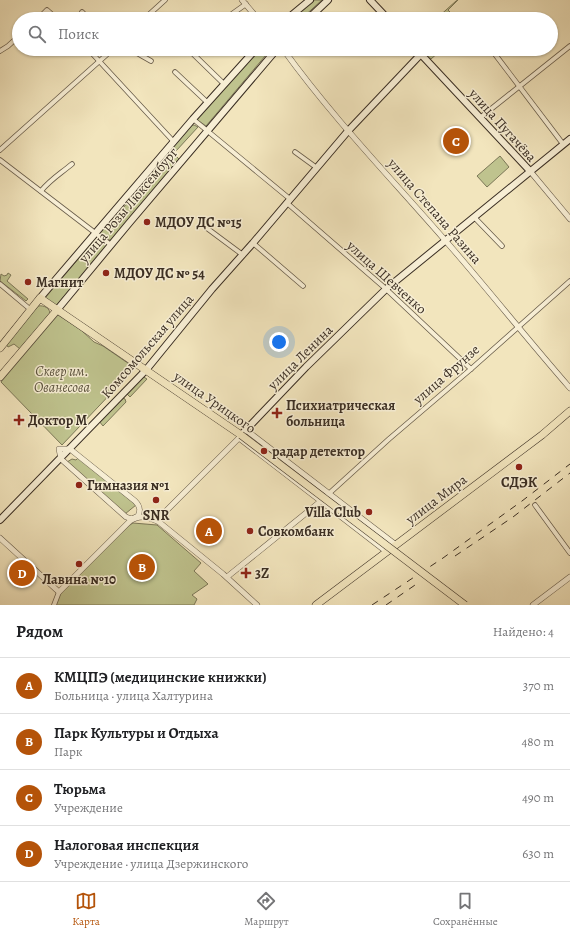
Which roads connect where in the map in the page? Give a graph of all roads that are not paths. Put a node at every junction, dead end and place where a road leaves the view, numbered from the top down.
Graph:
1 (165, 0) edge
2 (310, 0) edge
3 (328, 0) edge
4 (370, 0) edge
5 (244, 2) edge
6 (152, 12) edge
7 (233, 12) edge
8 (252, 12) edge
9 (295, 12) edge
10 (315, 12) edge
11 (381, 12) edge
12 (12, 42) edge
13 (570, 46) edge
14 (0, 50) edge
15 (95, 56) edge
16 (105, 56) edge
17 (142, 56) edge
18 (195, 56) edge
19 (250, 56) edge
20 (271, 56) edge
21 (289, 56) edge
22 (414, 56) edge
23 (423, 56) edge
24 (496, 56) edge
25 (558, 56) edge
26 (558, 56) edge
27 (100, 61) junction
28 (150, 61) dead end
29 (175, 72) dead end
30 (224, 84) junction
31 (519, 87) junction
32 (208, 103) junction
33 (481, 117) junction
34 (193, 119) junction
35 (208, 130) junction
36 (348, 130) junction
37 (570, 139) edge
38 (174, 142) junction
39 (563, 144) junction
40 (0, 150) edge
41 (295, 152) dead end
42 (0, 160) edge
43 (72, 164) dead end
44 (317, 168) junction
45 (530, 172) junction
46 (41, 191) junction
47 (289, 201) junction
48 (474, 217) junction
49 (570, 219) edge
50 (208, 228) dead end
51 (97, 233) junction
52 (445, 240) junction
53 (253, 243) junction
54 (112, 245) junction
55 (502, 246) dead end
56 (243, 255) junction
57 (570, 281) edge
58 (0, 284) edge
59 (303, 286) dead end
60 (386, 289) junction
61 (40, 298) junction
62 (31, 310) junction
63 (57, 310) junction
64 (517, 327) junction
65 (0, 348) edge
66 (471, 369) junction
67 (146, 370) junction
68 (0, 377) edge
69 (570, 388) edge
70 (570, 411) edge
71 (242, 435) junction
72 (70, 449) junction
73 (61, 459) junction
74 (328, 494) junction
75 (321, 501) junction
76 (535, 505) dead end
77 (150, 518) junction
78 (0, 520) edge
79 (133, 520) junction
80 (0, 538) edge
81 (396, 545) junction
82 (387, 552) junction
83 (570, 553) edge
84 (227, 577) junction
85 (570, 577) edge
86 (59, 592) junction
87 (54, 605) edge
88 (258, 605) edge
89 (316, 605) edge
90 (466, 605) edge
91 (533, 605) edge

1 - 6 street
2 - 9 main road
3 - 10 main road
4 - 11 main road
5 - 7 street
5 - 8 street
12 - 14 street
13 - 26 street
15 - 27 street
16 - 27 street
17 - 28 street
18 - 30 street
19 - 30 main road, улица Розы Люксембург
20 - 35 main road, улица Розы Люксембург
21 - 36 street, улица Степана Разина
22 - 36 main road, Комсомольская улица
23 - 33 main road, улица Пугачёва
24 - 31 street
25 - 31 street
27 - 38 street
27 - 40 street
29 - 32 street
30 - 32 main road, улица Розы Люксембург
31 - 33 street
31 - 39 street
32 - 34 main road, улица Розы Люксембург
33 - 45 main road, улица Пугачёва
34 - 35 street, улица Шевченко
34 - 38 main road, улица Розы Люксембург
35 - 47 street, улица Шевченко
35 - 54 main road, улица Розы Люксембург
36 - 44 main road, Комсомольская улица
36 - 52 street, улица Степана Разина
37 - 39 main road, улица Ленина
38 - 51 main road, улица Розы Люксембург
39 - 45 main road, улица Ленина
41 - 44 street
42 - 46 street
43 - 46 street
44 - 47 main road, Комсомольская улица
45 - 48 main road, улица Ленина
45 - 49 street, улица Пугачёва
46 - 51 street
47 - 53 main road, Комсомольская улица
47 - 60 street, улица Шевченко
48 - 52 main road, улица Ленина
48 - 55 street
50 - 56 street
51 - 54 street
51 - 61 main road, улица Розы Люксембург
52 - 60 main road, улица Ленина
52 - 64 street, улица Степана Разина
53 - 56 main road, Комсомольская улица
53 - 59 street
54 - 63 main road, улица Розы Люксембург
56 - 67 main road, Комсомольская улица
57 - 64 street, улица Фрунзе
58 - 62 street
60 - 66 street, улица Шевченко
60 - 71 main road, улица Ленина
61 - 62 main road, улица Розы Люксембург
61 - 63 main road, улица Урицкого
62 - 65 main road, улица Розы Люксембург
63 - 67 main road, улица Урицкого
63 - 68 main road, улица Розы Люксембург
64 - 66 street, улица Фрунзе
64 - 69 street, улица Степана Разина
66 - 74 street, улица Фрунзе
67 - 71 main road, улица Урицкого
67 - 72 main road, Комсомольская улица
70 - 81 main road, улица Мира
71 - 74 street, улица Урицкого
71 - 75 street, улица Урицкого
71 - 77 street, улица Ленина
71 - 90 main road, улица Урицкого, bridge
72 - 73 main road, Комсомольская улица
72 - 79 street
73 - 78 main road, Комсомольская улица
73 - 79 street
74 - 75 street, улица Фрунзе
74 - 81 street, улица Урицкого
75 - 82 street, улица Урицкого
75 - 84 street, улица Фрунзе
76 - 83 street
77 - 79 street
77 - 84 street
79 - 86 street
80 - 86 street
81 - 82 main road, улица Мира
82 - 89 main road, улица Мира
84 - 88 street
85 - 91 street
86 - 87 street

